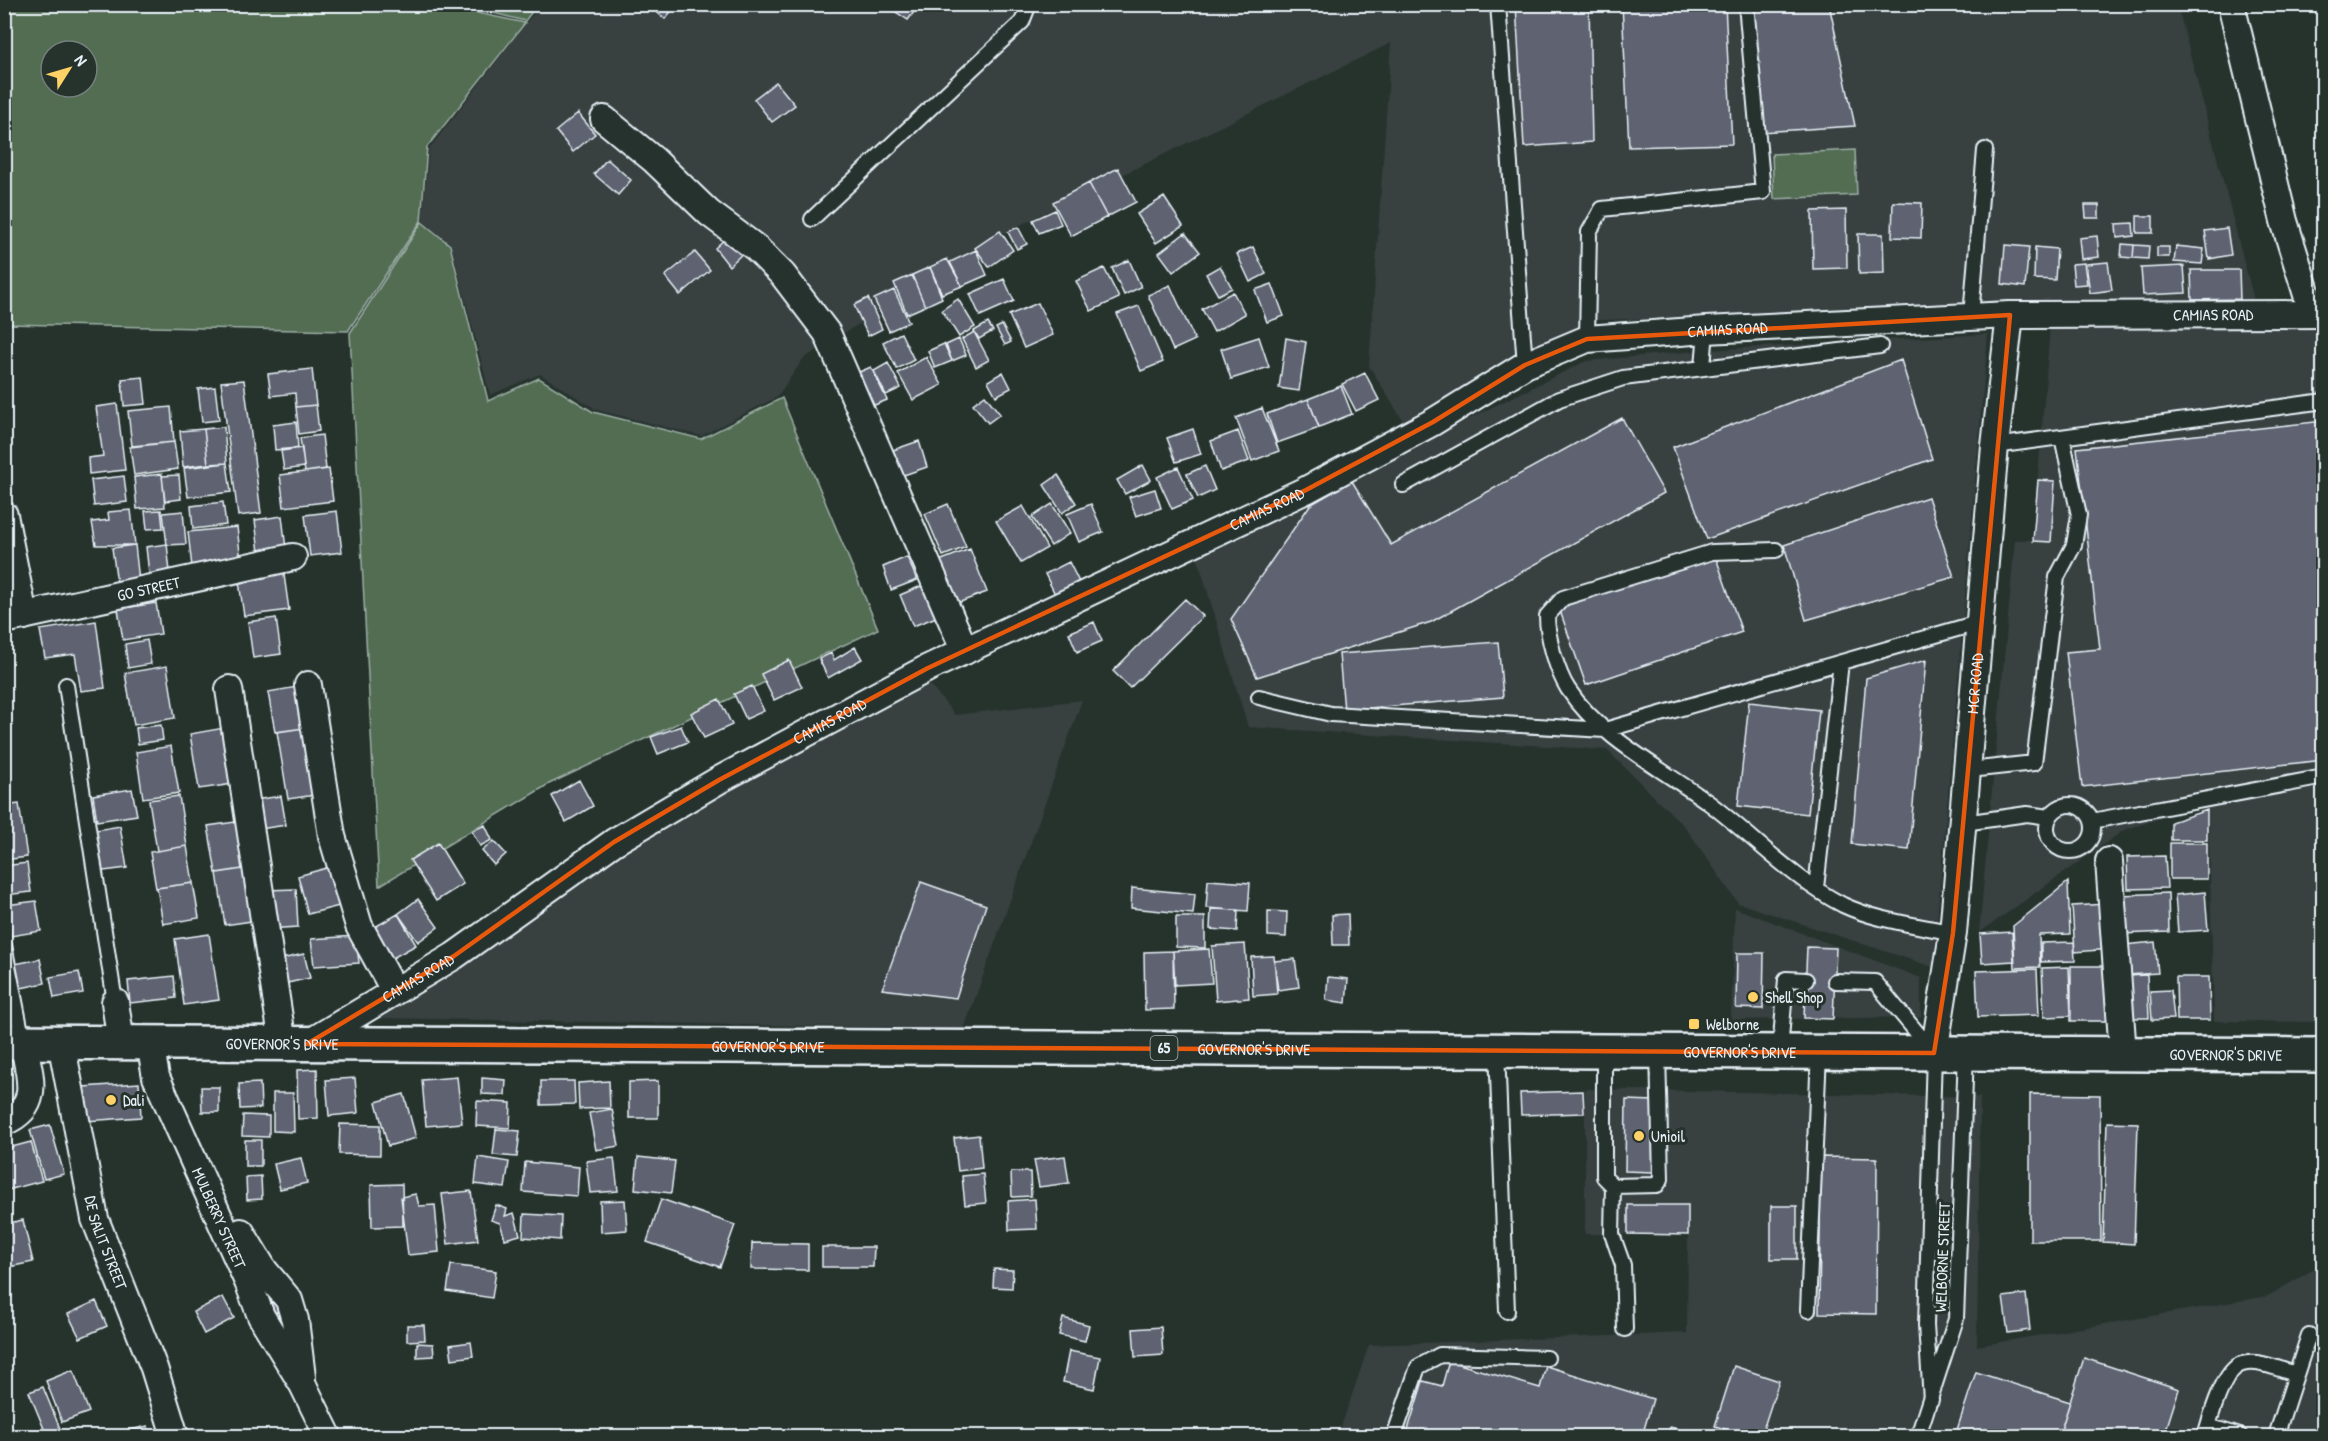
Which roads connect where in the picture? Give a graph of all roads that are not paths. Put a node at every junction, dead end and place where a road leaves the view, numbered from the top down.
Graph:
1 (1029, 4) edge
2 (1498, 4) edge
3 (1746, 4) edge
4 (2231, 4) edge
5 (604, 119) dead end
6 (1985, 150) dead end
7 (812, 219) dead end
8 (2318, 314) edge
9 (2010, 315) junction
10 (1971, 316) junction
11 (1706, 330) junction
12 (1587, 339) junction
13 (1880, 346) dead end
14 (1525, 365) junction
15 (1703, 367) junction
16 (2324, 401) edge
17 (2062, 437) junction
18 (1995, 446) junction
19 (1403, 485) dead end
20 (4, 515) edge
21 (1776, 550) dead end
22 (293, 557) dead end
23 (14, 618) edge
24 (1981, 622) junction
25 (964, 651) junction
26 (1841, 662) junction
27 (66, 685) dead end
28 (308, 685) dead end
29 (229, 689) dead end
30 (1259, 697) dead end
31 (1605, 730) junction
32 (1969, 770) junction
33 (2324, 777) edge
34 (2049, 817) junction
35 (2092, 821) junction
36 (1964, 823) junction
37 (2109, 861) dead end
38 (1816, 888) junction
39 (1953, 933) junction
40 (4, 945) edge
41 (1806, 980) dead end
42 (1835, 981) dead end
43 (394, 990) junction
44 (115, 1002) joint
45 (14, 1042) edge
46 (61, 1042) junction
47 (146, 1043) junction
48 (295, 1044) junction
49 (1497, 1049) junction
50 (1604, 1050) junction
51 (1658, 1050) junction
52 (1780, 1051) junction
53 (1819, 1052) junction
54 (1934, 1053) junction
55 (1966, 1053) junction
56 (2122, 1054) junction
57 (2324, 1055) edge
58 (4, 1122) edge
59 (1613, 1186) junction
60 (1808, 1310) dead end
61 (1507, 1311) dead end
62 (1625, 1329) dead end
63 (2309, 1335) dead end
64 (1546, 1358) dead end
65 (2296, 1374) junction
66 (1931, 1400) junction
67 (2206, 1431) edge
68 (175, 1437) edge
69 (328, 1437) edge
70 (1394, 1437) edge
71 (1918, 1437) edge
72 (2240, 1437) edge
73 (2277, 1437) edge

1 - 7 lane
2 - 14 lane
3 - 12 lane
4 - 8 street
5 - 25 street
6 - 10 lane
8 - 9 street, CAMIAS ROAD
9 - 10 street, CAMIAS ROAD
9 - 18 street, MCR ROAD
10 - 11 street, CAMIAS ROAD
11 - 12 street, CAMIAS ROAD
11 - 15 lane
12 - 14 street, CAMIAS ROAD
13 - 15 lane
14 - 25 street, CAMIAS ROAD
15 - 19 lane
16 - 17 lane
17 - 18 lane
17 - 32 lane
18 - 24 street, MCR ROAD
20 - 23 street
21 - 31 lane
22 - 23 street, GO STREET
24 - 26 lane
24 - 32 street, MCR ROAD
25 - 43 street, CAMIAS ROAD
26 - 31 lane
26 - 38 lane
27 - 44 lane
28 - 43 street
29 - 48 street
30 - 31 lane
31 - 38 lane
32 - 36 street, MCR ROAD
33 - 35 lane
34 - 35 lane
34 - 35 lane
34 - 36 lane
36 - 39 street, MCR ROAD
37 - 56 street
38 - 39 lane
39 - 54 street, MCR ROAD
40 - 45 lane
41 - 52 lane
42 - 54 lane
43 - 48 street, CAMIAS ROAD
44 - 47 street, MULBERRY STREET
45 - 46 highway, GOVERNOR'S DRIVE / 65
45 - 58 street
46 - 47 highway, GOVERNOR'S DRIVE / 65
46 - 68 street, DE SALIT STREET
47 - 48 highway, GOVERNOR'S DRIVE / 65
47 - 69 street, MULBERRY STREET
48 - 49 highway, GOVERNOR'S DRIVE / 65
49 - 50 highway, GOVERNOR'S DRIVE / 65
49 - 61 lane
50 - 51 highway, GOVERNOR'S DRIVE / 65
50 - 59 lane
51 - 52 highway, GOVERNOR'S DRIVE / 65
51 - 59 lane
52 - 53 highway, GOVERNOR'S DRIVE / 65
53 - 54 highway, GOVERNOR'S DRIVE / 65
53 - 60 lane
54 - 55 highway, GOVERNOR'S DRIVE / 65
54 - 66 lane, WELBORNE STREET
55 - 56 highway, GOVERNOR'S DRIVE / 65
55 - 66 lane, WELBORNE STREET
56 - 57 highway, GOVERNOR'S DRIVE / 65
59 - 62 lane
63 - 65 lane
64 - 70 lane
65 - 67 lane
65 - 73 lane
66 - 71 lane, WELBORNE STREET
67 - 72 lane

